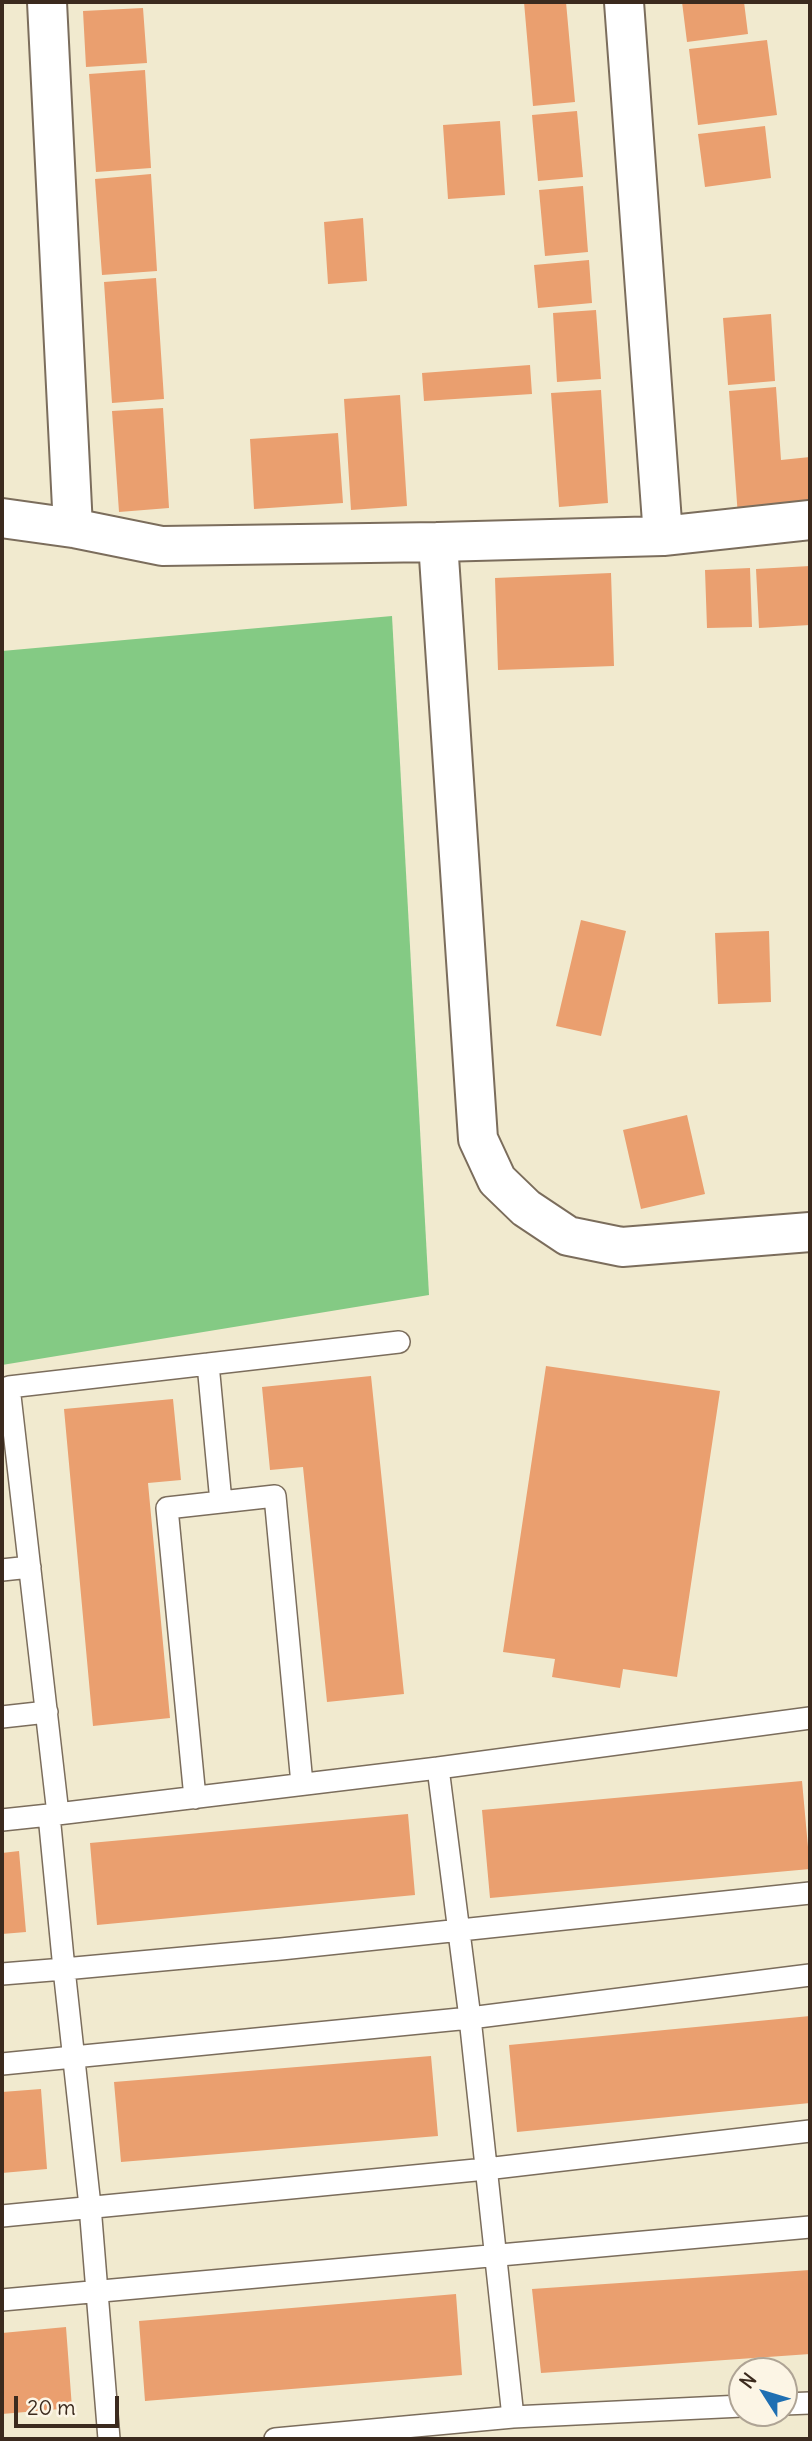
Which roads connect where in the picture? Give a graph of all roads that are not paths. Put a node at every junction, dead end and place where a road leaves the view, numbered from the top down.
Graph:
1 (47, 2) edge
2 (624, 2) edge
3 (2, 519) edge
4 (810, 520) edge
5 (72, 528) junction
6 (663, 536) junction
7 (438, 542) junction
8 (810, 1232) edge
9 (400, 1342) dead end
10 (208, 1364) junction
11 (221, 1503) junction
12 (30, 1567) junction
13 (2, 1570) edge
14 (47, 1712) junction
15 (2, 1717) edge
16 (810, 1718) edge
17 (438, 1768) junction
18 (302, 1784) junction
19 (195, 1798) junction
20 (53, 1815) junction
21 (2, 1820) edge
22 (810, 1893) edge
23 (459, 1928) junction
24 (64, 1969) junction
25 (2, 1974) edge
26 (810, 1975) edge
27 (470, 2018) junction
28 (74, 2057) junction
29 (2, 2064) edge
30 (810, 2131) edge
31 (486, 2169) junction
32 (90, 2206) junction
33 (2, 2216) edge
34 (810, 2227) edge
35 (2, 2300) edge
36 (728, 2407) edge
37 (513, 2417) junction
38 (109, 2439) edge
39 (275, 2439) edge

1 - 5 street
2 - 6 street
3 - 5 street
4 - 6 street
5 - 7 street
6 - 7 street
7 - 8 street
9 - 10 lane
10 - 11 lane
10 - 12 lane
11 - 18 lane
11 - 19 lane
12 - 13 lane
12 - 14 lane
14 - 15 lane
14 - 20 lane
16 - 17 lane
17 - 18 lane
17 - 23 lane
18 - 19 lane
19 - 20 lane
20 - 21 lane
20 - 24 lane
22 - 23 lane
23 - 24 lane
23 - 27 lane
24 - 25 lane
24 - 28 lane
26 - 27 lane
27 - 28 lane
27 - 31 lane
28 - 29 lane
28 - 32 lane
30 - 31 lane
31 - 32 lane
31 - 37 lane
32 - 33 lane
32 - 38 lane
34 - 35 lane
36 - 37 lane
37 - 39 lane

